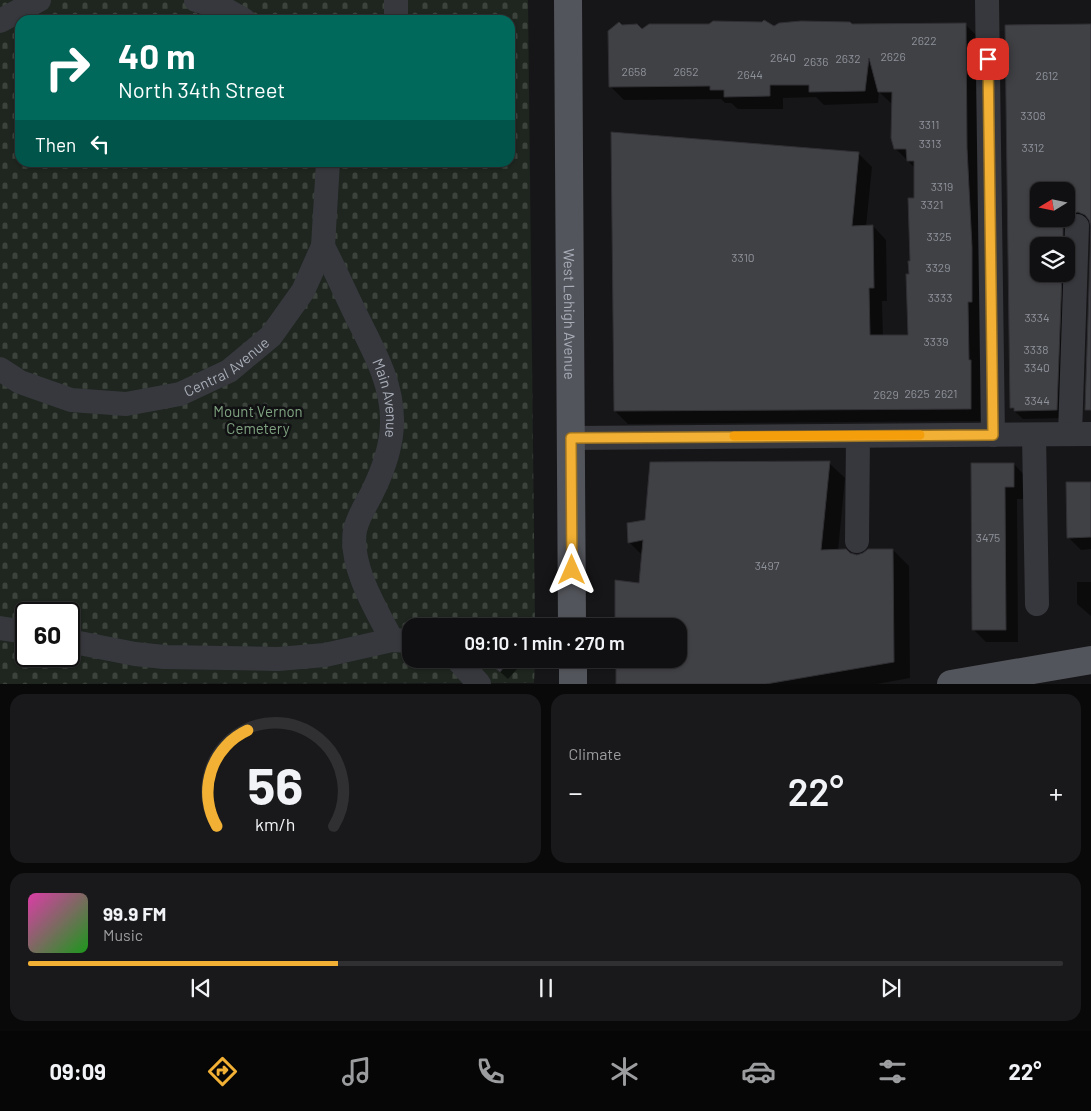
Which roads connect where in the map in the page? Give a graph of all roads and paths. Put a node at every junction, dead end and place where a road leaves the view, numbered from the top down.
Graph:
1 (39, 0) edge
2 (196, 0) edge
3 (396, 0) edge
4 (568, 0) edge
5 (987, 0) edge
6 (235, 15) edge
7 (396, 15) edge
8 (0, 22) edge
9 (329, 167) edge
10 (1077, 226) dead end
11 (323, 246) junction
12 (0, 369) edge
13 (1080, 434) edge
14 (993, 435) junction
15 (1034, 435) junction
16 (858, 436) junction
17 (571, 438) junction
18 (857, 540) dead end
19 (1037, 604) dead end
20 (572, 618) edge
21 (0, 628) edge
22 (15, 630) edge
23 (402, 640) edge
24 (80, 643) edge
25 (1091, 660) edge
26 (573, 668) edge
27 (573, 684) edge
28 (951, 684) edge

1 - 8 street
2 - 6 street
3 - 7 street
4 - 17 main road, West Lehigh Avenue
5 - 14 street
9 - 11 street, Central Avenue
10 - 13 street
11 - 12 street, Central Avenue
11 - 23 street, Main Avenue
13 - 15 street
14 - 15 street
14 - 16 street
15 - 19 street
16 - 17 street
16 - 18 street
17 - 20 main road, West Lehigh Avenue
21 - 22 street
23 - 24 street, Main Avenue
25 - 28 main road
26 - 27 main road

